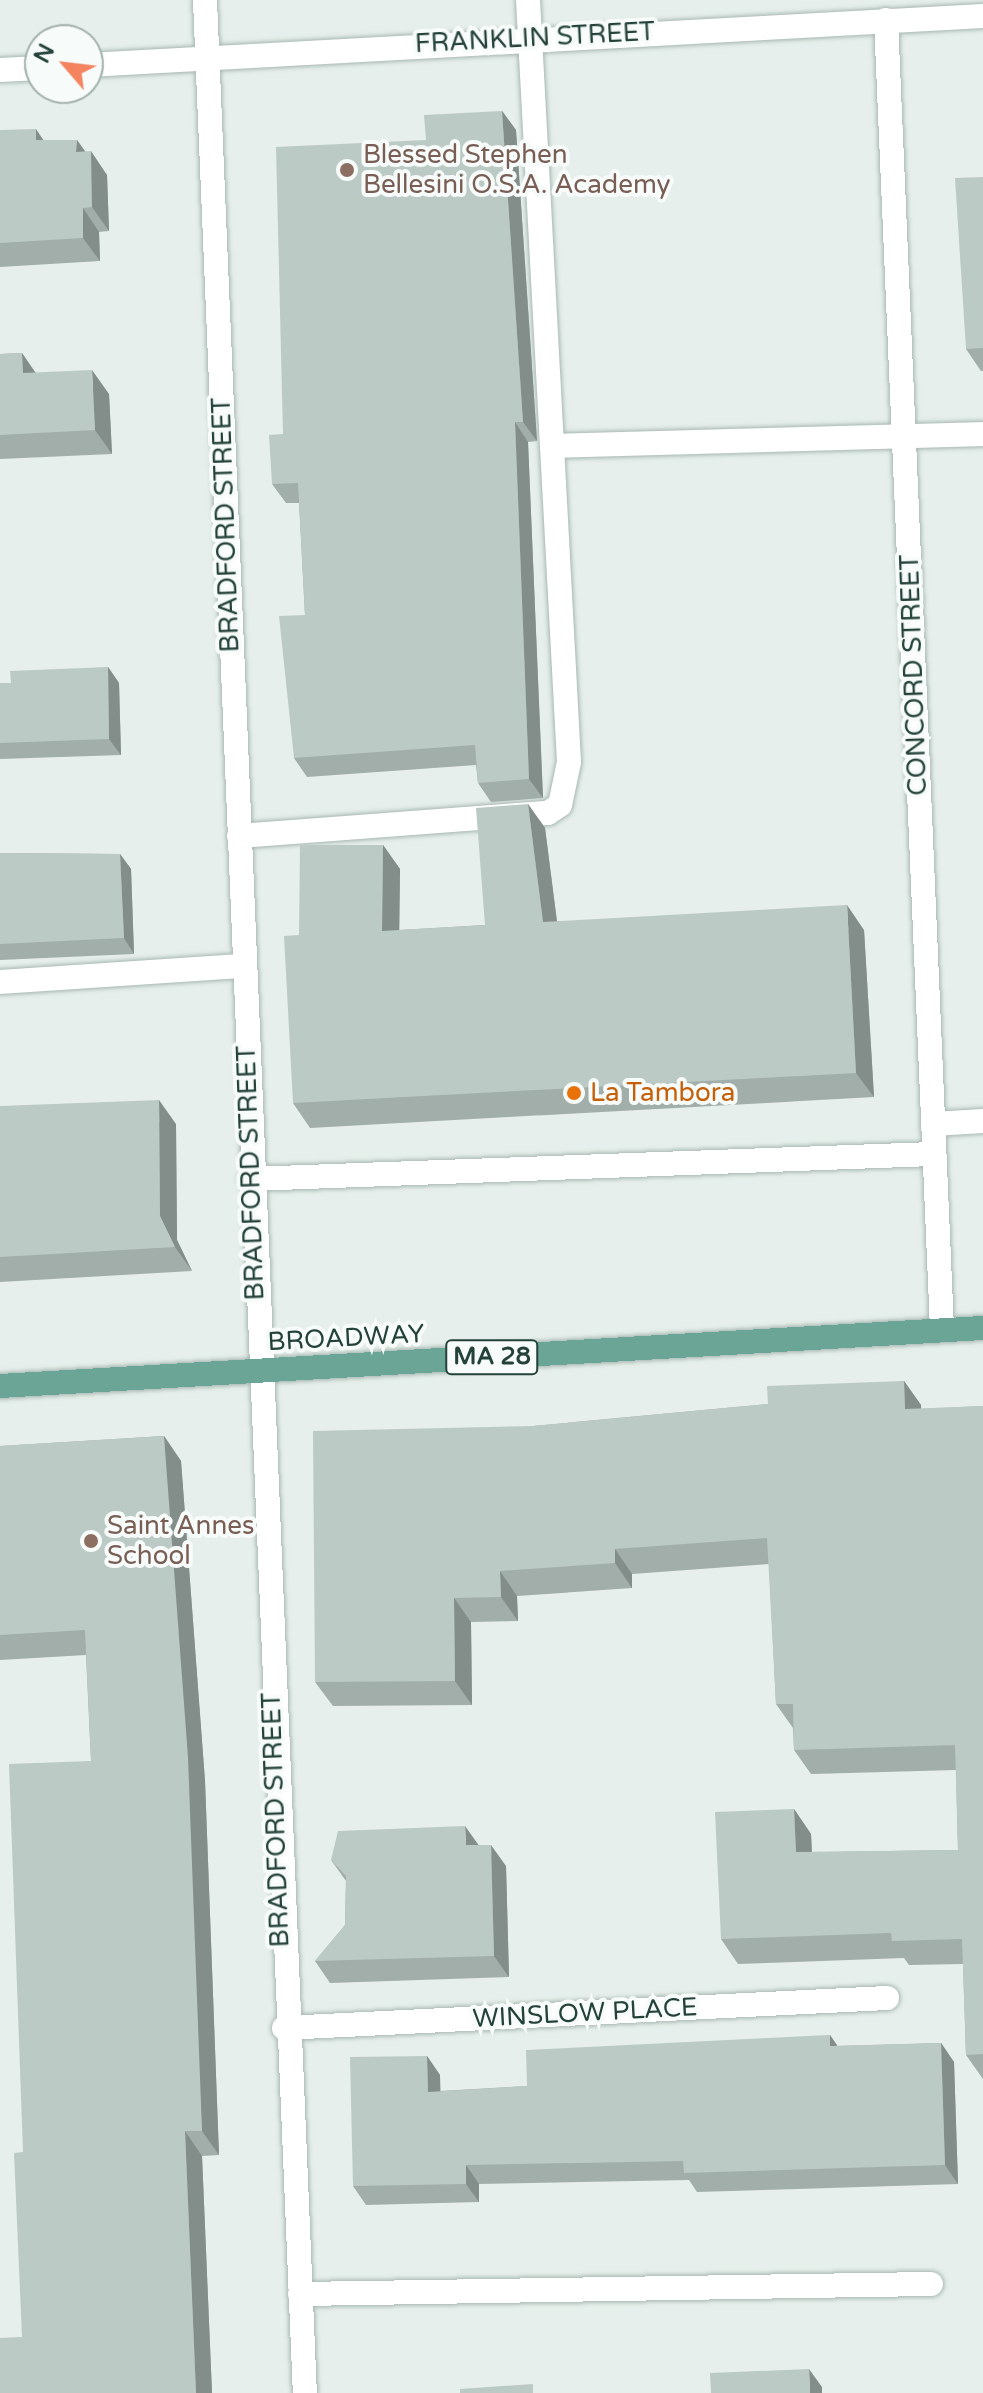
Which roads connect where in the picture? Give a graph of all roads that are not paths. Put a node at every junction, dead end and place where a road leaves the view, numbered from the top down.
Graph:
1 (205, 0) edge
2 (528, 0) edge
3 (983, 16) edge
4 (886, 20) junction
5 (529, 39) junction
6 (208, 57) junction
7 (104, 64) edge
8 (24, 69) edge
9 (0, 70) edge
10 (904, 432) junction
11 (983, 434) edge
12 (552, 446) junction
13 (239, 836) junction
14 (243, 966) junction
15 (0, 982) edge
16 (983, 1121) edge
17 (933, 1124) junction
18 (934, 1154) junction
19 (251, 1179) junction
20 (983, 1328) edge
21 (942, 1330) junction
22 (259, 1371) junction
23 (0, 1386) edge
24 (887, 1998) dead end
25 (284, 2028) junction
26 (931, 2284) dead end
27 (300, 2294) junction
28 (305, 2393) edge

1 - 6 street, BRADFORD STREET
2 - 5 street
3 - 4 street, FRANKLIN STREET
4 - 5 street, FRANKLIN STREET
4 - 10 street, CONCORD STREET
5 - 6 street, FRANKLIN STREET
5 - 12 street
6 - 7 street, FRANKLIN STREET
6 - 13 street, BRADFORD STREET
8 - 9 street
10 - 11 street
10 - 12 street
10 - 17 street, CONCORD STREET
12 - 13 street
13 - 14 street, BRADFORD STREET
14 - 15 street
14 - 19 street, BRADFORD STREET
16 - 17 street
17 - 18 street, CONCORD STREET
18 - 19 street
18 - 21 street, CONCORD STREET
19 - 22 street, BRADFORD STREET
20 - 21 main road, BROADWAY / MA 28
21 - 22 main road, BROADWAY / MA 28
22 - 23 main road, BROADWAY / MA 28
22 - 25 street, BRADFORD STREET
24 - 25 street, WINSLOW PLACE
25 - 27 street, BRADFORD STREET
26 - 27 street
27 - 28 street, BRADFORD STREET

